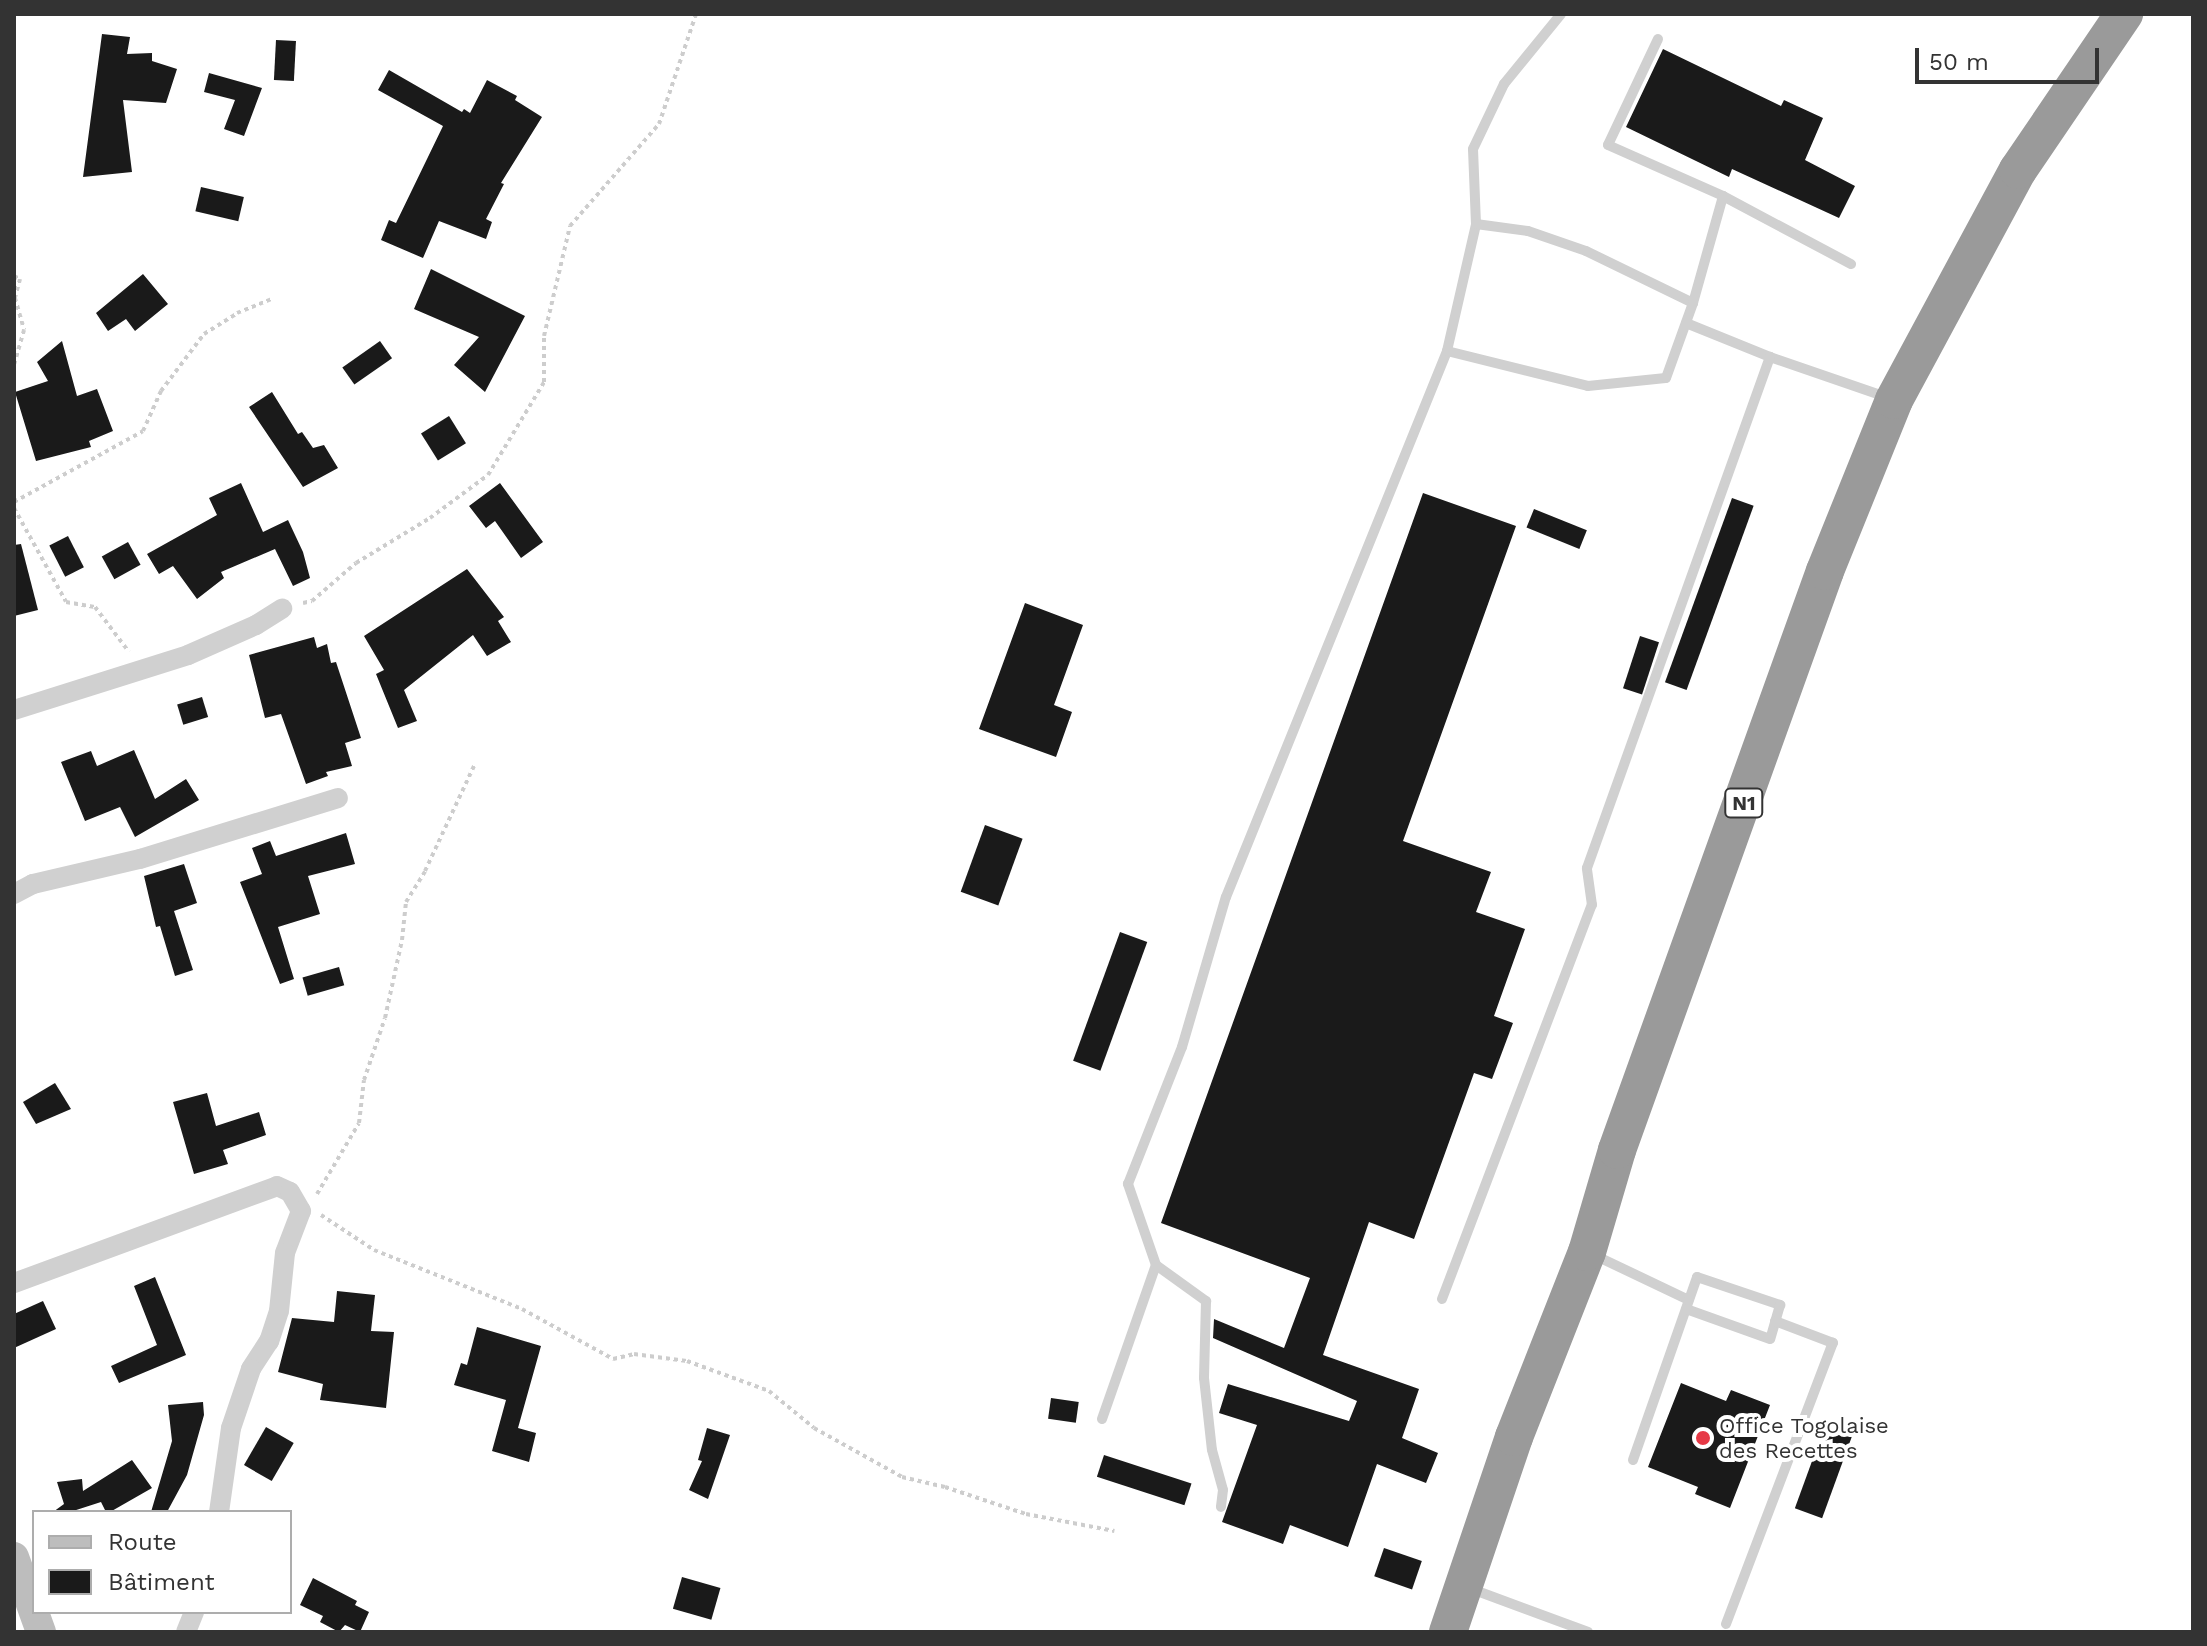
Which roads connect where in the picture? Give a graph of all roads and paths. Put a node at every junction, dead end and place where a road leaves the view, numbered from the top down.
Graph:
1 (696, 14) edge
2 (1561, 14) edge
3 (2124, 14) edge
4 (1658, 39) dead end
5 (1723, 196) junction
6 (1476, 224) junction
7 (1851, 264) dead end
8 (14, 276) edge
9 (272, 299) dead end
10 (1693, 303) junction
11 (1686, 323) junction
12 (1447, 351) junction
13 (1770, 357) junction
14 (14, 364) edge
15 (1894, 400) junction
16 (14, 502) edge
17 (14, 508) edge
18 (282, 609) joint
19 (143, 670) junction
20 (14, 710) edge
21 (474, 766) dead end
22 (338, 798) dead end
23 (14, 894) edge
24 (304, 1205) junction
25 (1587, 1252) junction
26 (1156, 1265) junction
27 (14, 1283) edge
28 (1442, 1299) dead end
29 (1687, 1305) junction
30 (1775, 1321) junction
31 (1102, 1419) dead end
32 (1633, 1460) dead end
33 (1221, 1507) dead end
34 (219, 1510) edge
35 (1114, 1531) dead end
36 (14, 1557) edge
37 (1464, 1586) junction
38 (32, 1607) edge
39 (1726, 1624) dead end
40 (1448, 1632) edge
41 (1588, 1632) edge

1 - 18 path
2 - 6 lane
3 - 15 highway, N1
4 - 5 lane
5 - 7 lane
5 - 10 lane
6 - 10 lane
6 - 12 lane
8 - 14 path
9 - 16 path
10 - 11 lane
11 - 12 lane
11 - 13 lane
12 - 26 lane
13 - 15 lane
13 - 28 lane
15 - 25 highway, N1
17 - 19 path
18 - 19 street
19 - 20 street
21 - 24 path
22 - 23 street
24 - 27 street
24 - 34 street
24 - 35 path
25 - 29 lane
25 - 37 highway, N1
26 - 31 lane
26 - 33 lane
29 - 30 lane
29 - 30 lane
29 - 32 lane
30 - 39 lane
36 - 38 main road
37 - 40 highway, N1
37 - 41 lane

